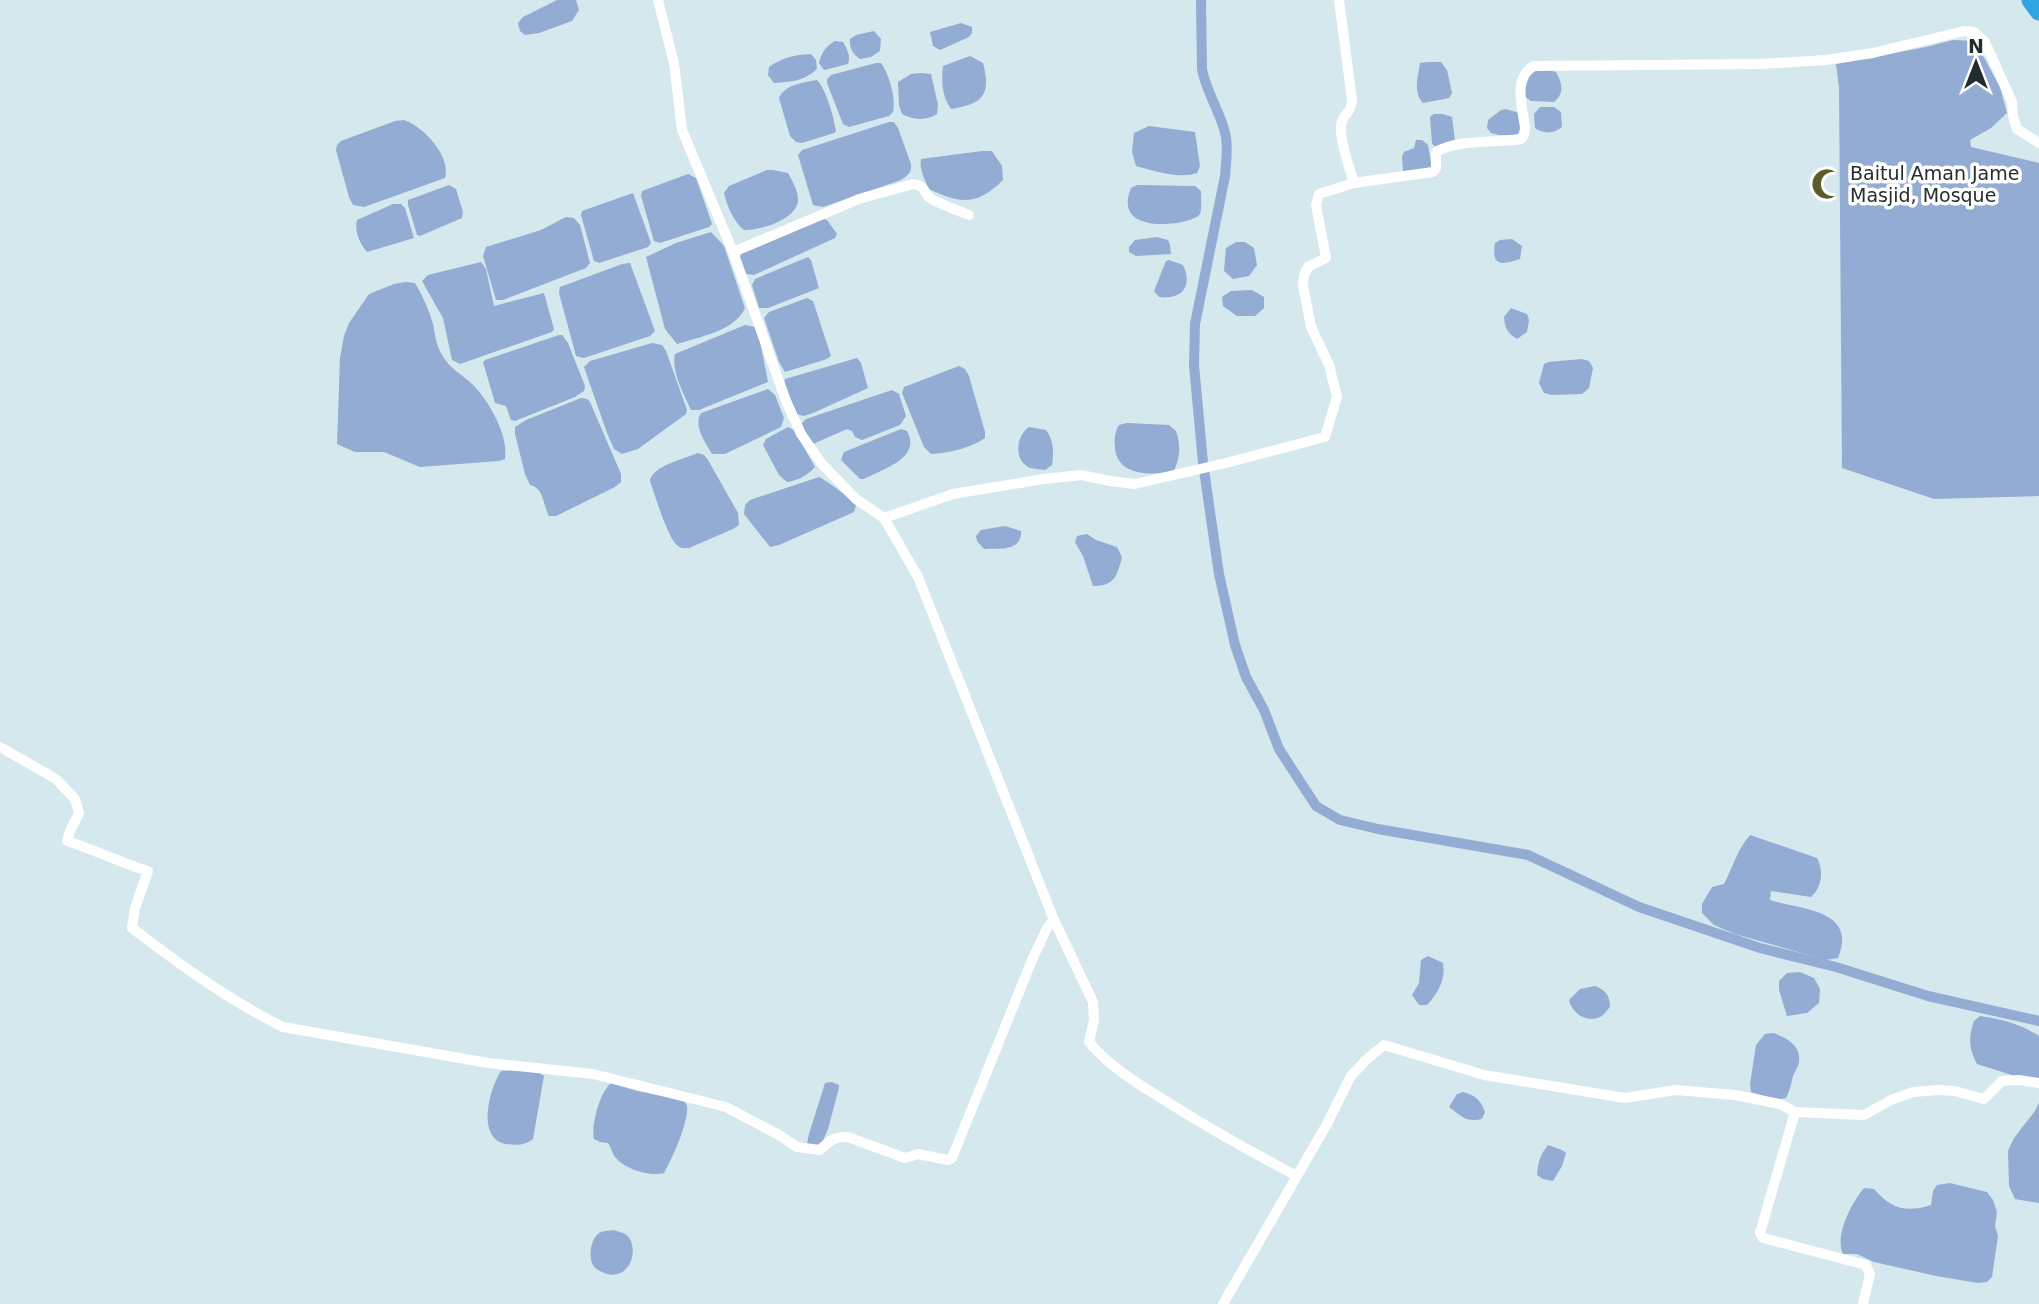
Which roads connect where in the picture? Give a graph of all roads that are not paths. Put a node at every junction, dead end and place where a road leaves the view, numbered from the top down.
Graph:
1 (658, 0) edge
2 (1339, 0) edge
3 (2031, 0) edge
4 (2039, 11) edge
5 (2039, 143) edge
6 (1354, 183) junction
7 (969, 215) dead end
8 (733, 252) junction
9 (884, 518) junction
10 (0, 747) edge
11 (1054, 919) junction
12 (2039, 1083) edge
13 (1795, 1112) junction
14 (1297, 1176) junction
15 (1223, 1304) edge
16 (1863, 1304) edge

1 - 8 street
2 - 6 street
3 - 4 highway
5 - 6 street
6 - 9 street
7 - 8 street
8 - 9 street
9 - 11 street
10 - 11 street
11 - 14 street
12 - 13 street
13 - 14 street
13 - 16 street
14 - 15 street

